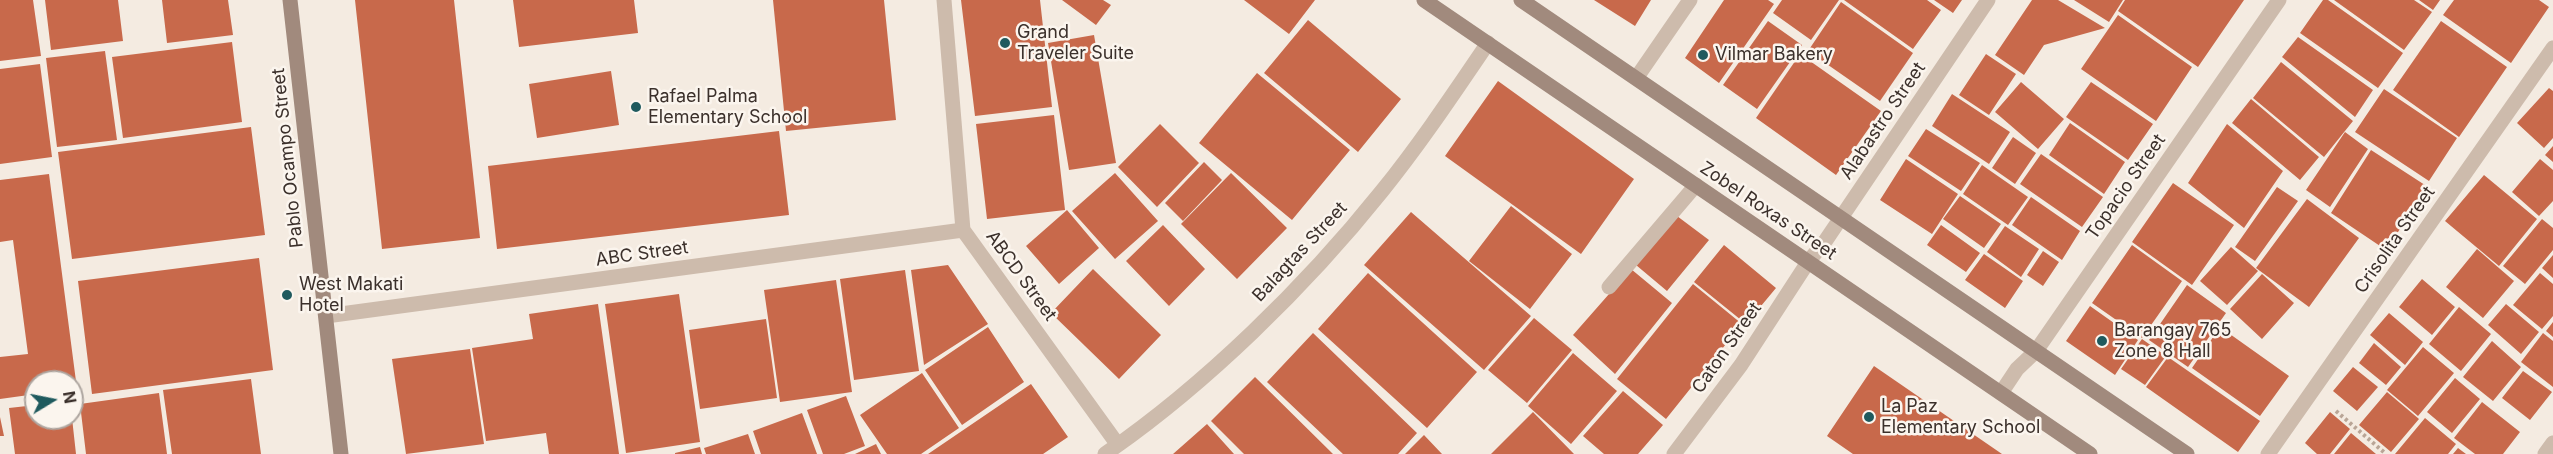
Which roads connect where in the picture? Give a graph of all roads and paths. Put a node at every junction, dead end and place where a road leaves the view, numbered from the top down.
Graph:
1 (290, 0) edge
2 (944, 0) edge
3 (1424, 0) edge
4 (1521, 0) edge
5 (1690, 0) edge
6 (1988, 0) edge
7 (2279, 0) edge
8 (1488, 43) junction
9 (2553, 48) edge
10 (1637, 77) junction
11 (1696, 185) junction
12 (1840, 219) junction
13 (963, 230) junction
14 (1808, 262) junction
15 (1609, 287) dead end
16 (326, 316) junction
17 (2036, 351) junction
18 (2312, 391) junction
19 (2001, 393) junction
20 (2553, 443) edge
21 (1111, 450) edge
22 (341, 454) edge
23 (1674, 454) edge
24 (2090, 454) edge
25 (2187, 454) edge
26 (2268, 454) edge
27 (2386, 454) edge
28 (2545, 454) edge

1 - 16 main road, Pablo Ocampo Street
2 - 13 street, ABCD Street
3 - 8 main road, Zobel Roxas Street
4 - 10 main road, Zobel Roxas Street
5 - 10 street
6 - 12 street, Alabastro Street
7 - 17 street, Topacio Street
8 - 11 main road, Zobel Roxas Street
8 - 21 street, Balagtas Street
9 - 18 street, Crisolita Street
10 - 12 main road, Zobel Roxas Street
11 - 14 main road, Zobel Roxas Street
11 - 15 street
12 - 14 street, Alabastro Street
12 - 17 main road, Zobel Roxas Street
13 - 16 street, ABC Street
13 - 21 street, ABCD Street
14 - 19 main road, Zobel Roxas Street
14 - 23 street, Caton Street
16 - 22 main road, Pablo Ocampo Street
17 - 19 street, Topacio Street
17 - 25 main road, Zobel Roxas Street
18 - 26 street, Crisolita Street
18 - 27 path
19 - 24 main road, Zobel Roxas Street
20 - 28 street

